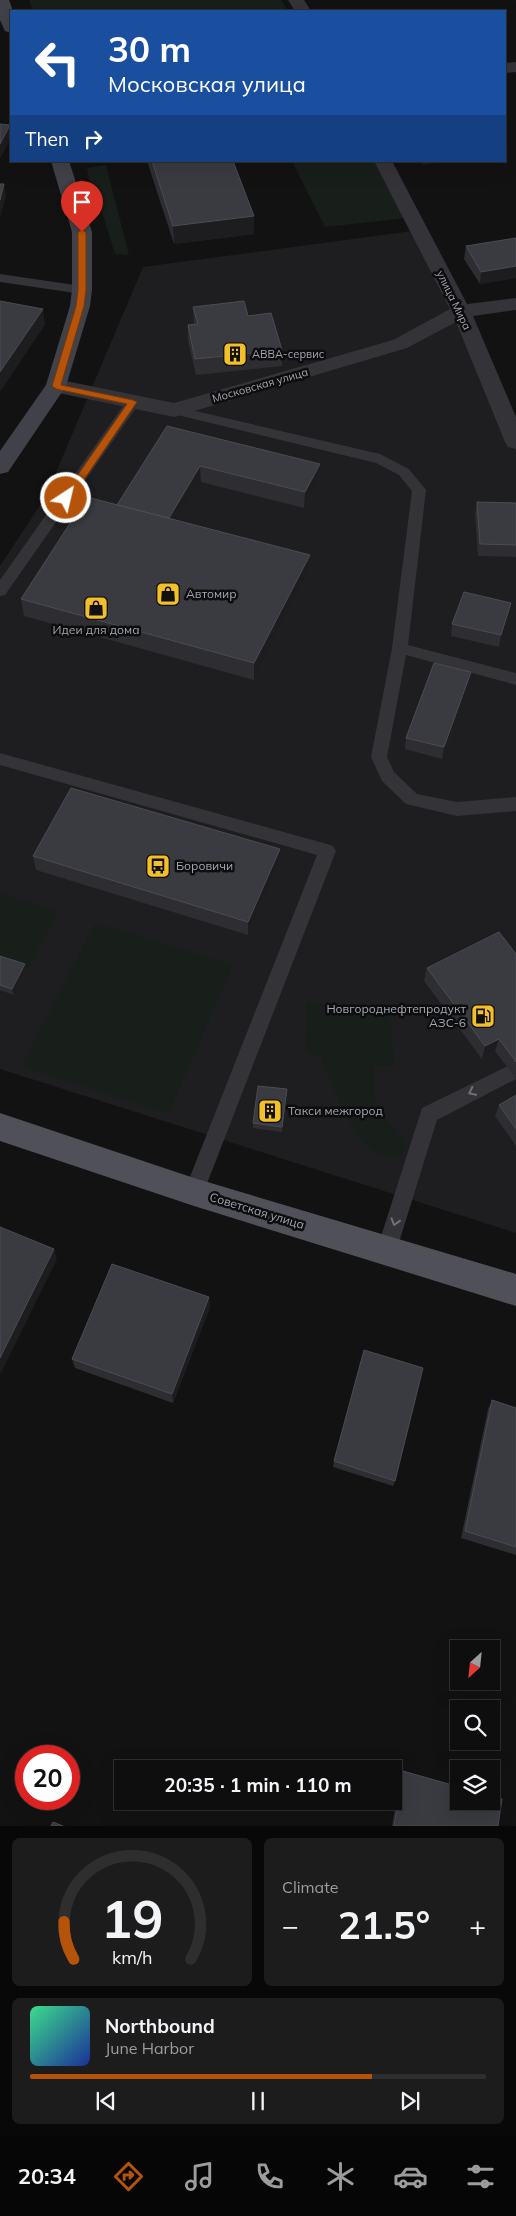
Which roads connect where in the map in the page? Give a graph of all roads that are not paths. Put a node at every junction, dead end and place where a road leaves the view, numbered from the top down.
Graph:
1 (1, 0) edge
2 (10, 25) edge
3 (60, 162) edge
4 (384, 162) edge
5 (0, 278) edge
6 (82, 290) junction
7 (516, 304) edge
8 (461, 311) junction
9 (56, 386) junction
10 (133, 402) junction
11 (174, 410) junction
12 (516, 442) edge
13 (0, 467) edge
14 (0, 591) edge
15 (400, 648) junction
16 (516, 679) edge
17 (0, 759) edge
18 (516, 804) edge
19 (516, 1070) edge
20 (0, 1127) edge
21 (194, 1192) junction
22 (386, 1252) junction
23 (516, 1290) edge

1 - 2 main road
3 - 6 main road
4 - 8 street, улица Мира
5 - 6 lane
6 - 9 main road
7 - 8 street, Московская улица
8 - 11 street, Московская улица
8 - 12 street, улица Мира
9 - 10 street, Московская улица
9 - 13 main road
10 - 11 street, Московская улица
10 - 14 lane
11 - 15 lane
15 - 16 lane
15 - 18 lane
17 - 21 lane
19 -> 22 lane
20 - 21 main road, Советская улица
21 - 22 main road, Советская улица
22 - 23 main road, Советская улица

